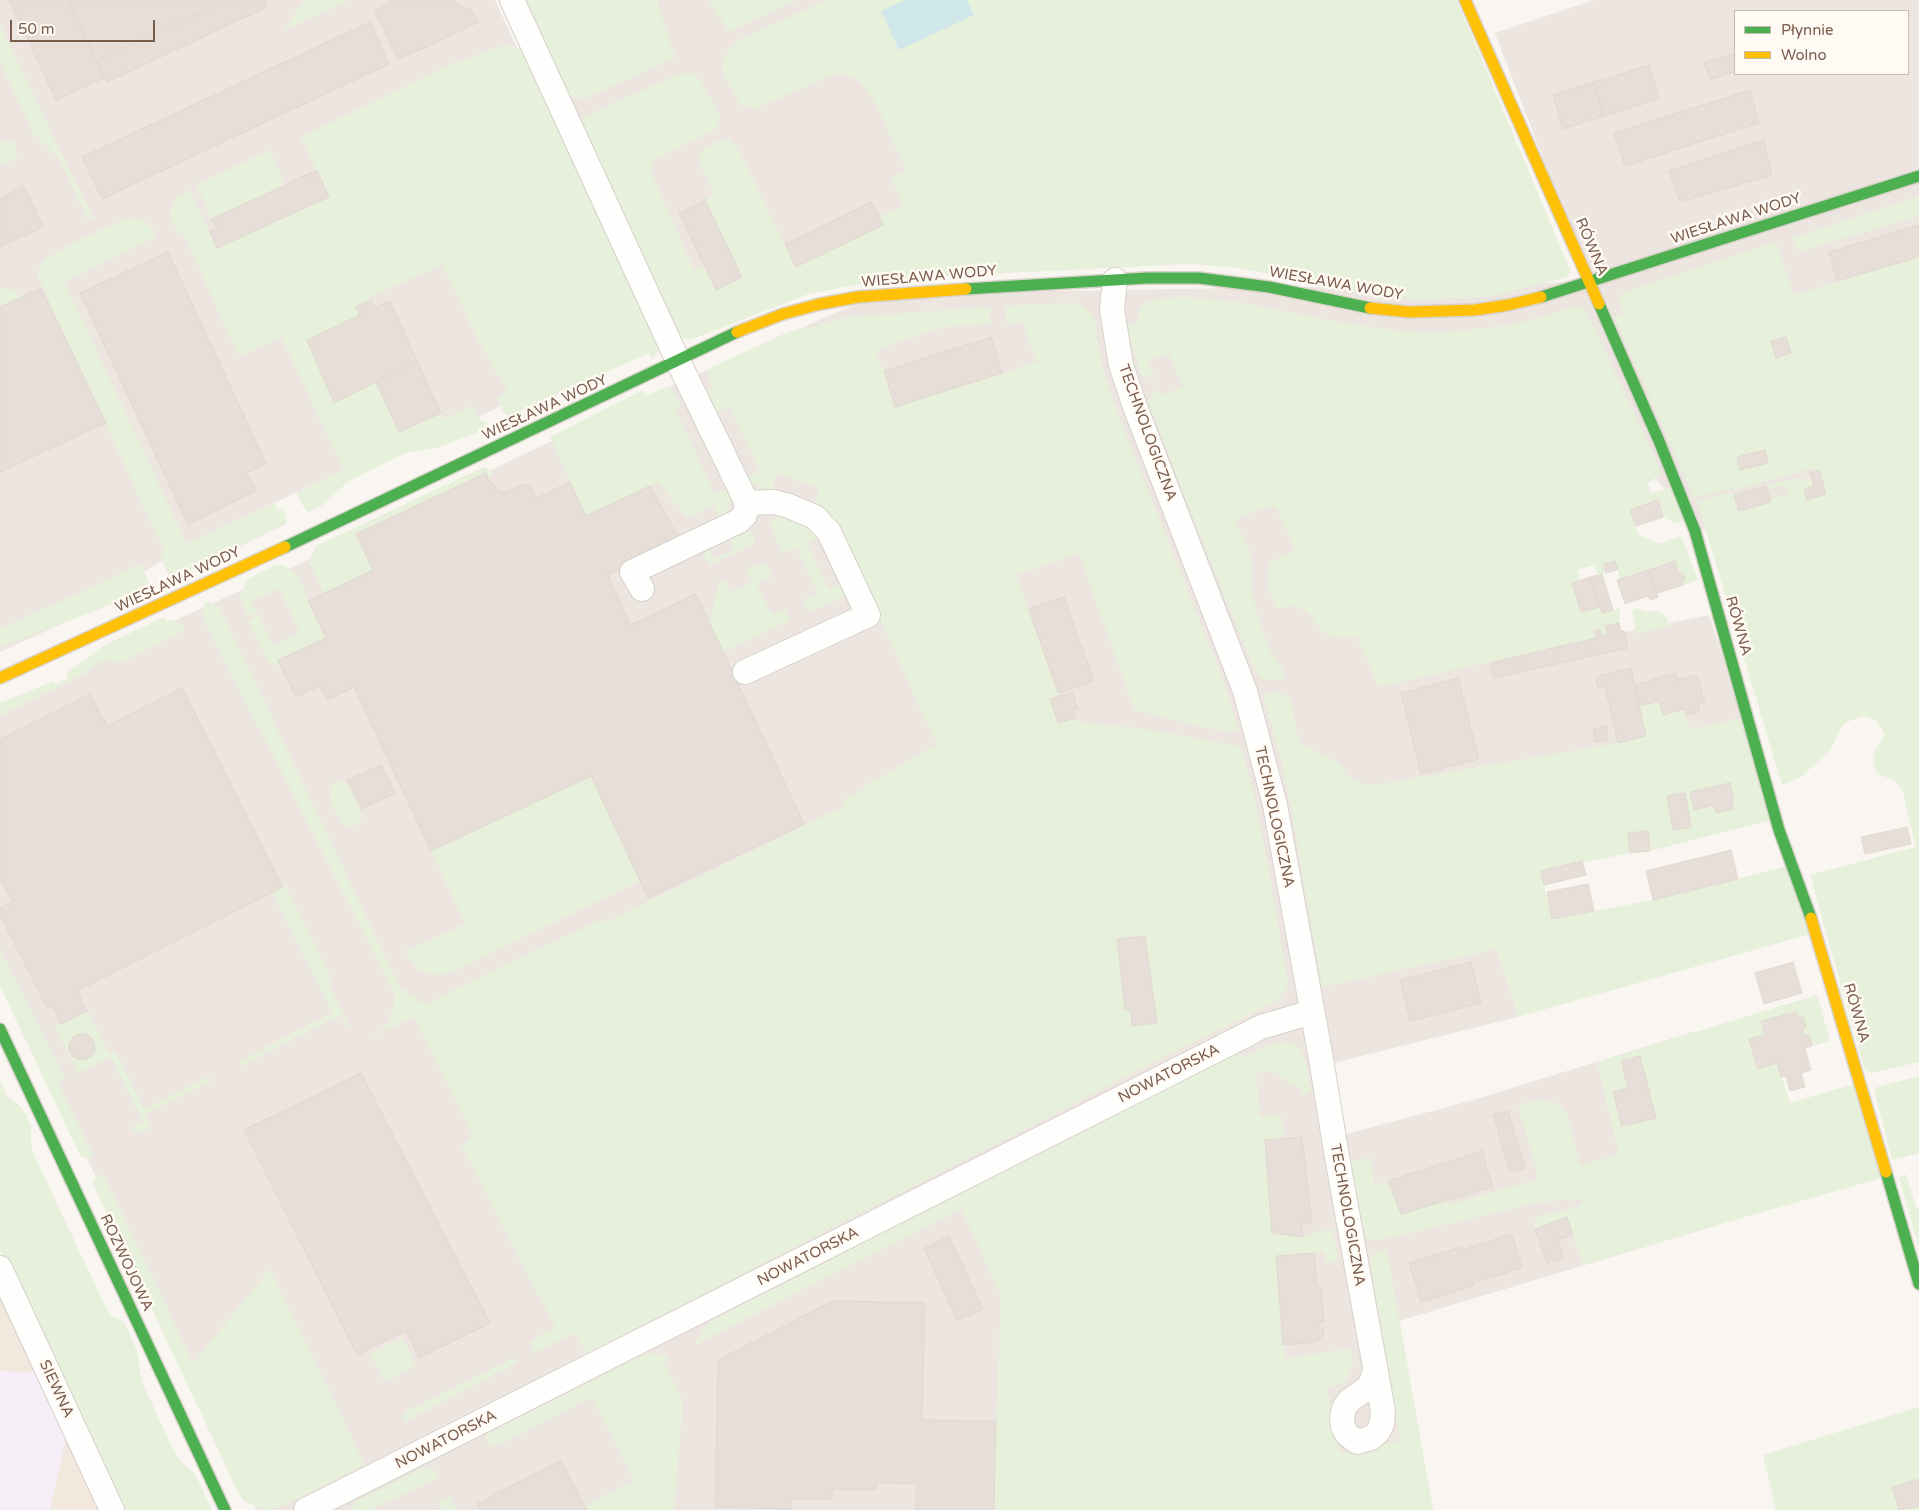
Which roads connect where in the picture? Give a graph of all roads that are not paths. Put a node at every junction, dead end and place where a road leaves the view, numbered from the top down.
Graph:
1 (512, 0) edge
2 (1465, 0) edge
3 (1919, 176) edge
4 (1116, 280) junction
5 (1590, 282) junction
6 (678, 361) junction
7 (747, 503) junction
8 (642, 589) dead end
9 (745, 672) dead end
10 (0, 678) edge
11 (1312, 1012) junction
12 (0, 1029) edge
13 (0, 1268) edge
14 (1919, 1284) edge
15 (1375, 1371) dead end
16 (112, 1510) edge
17 (225, 1510) edge
18 (306, 1510) edge

1 - 6 street
2 - 5 street, RÓWNA
3 - 5 street, WIESŁAWA WODY
4 - 5 street, WIESŁAWA WODY
4 - 6 street, WIESŁAWA WODY
4 - 11 street, TECHNOLOGICZNA
5 - 14 street, RÓWNA
6 - 7 street
6 - 10 street, WIESŁAWA WODY
7 - 8 street
7 - 9 street
11 - 15 street, TECHNOLOGICZNA
11 - 18 street, NOWATORSKA
12 - 17 street, ROZWOJOWA
13 - 16 street, SIEWNA

